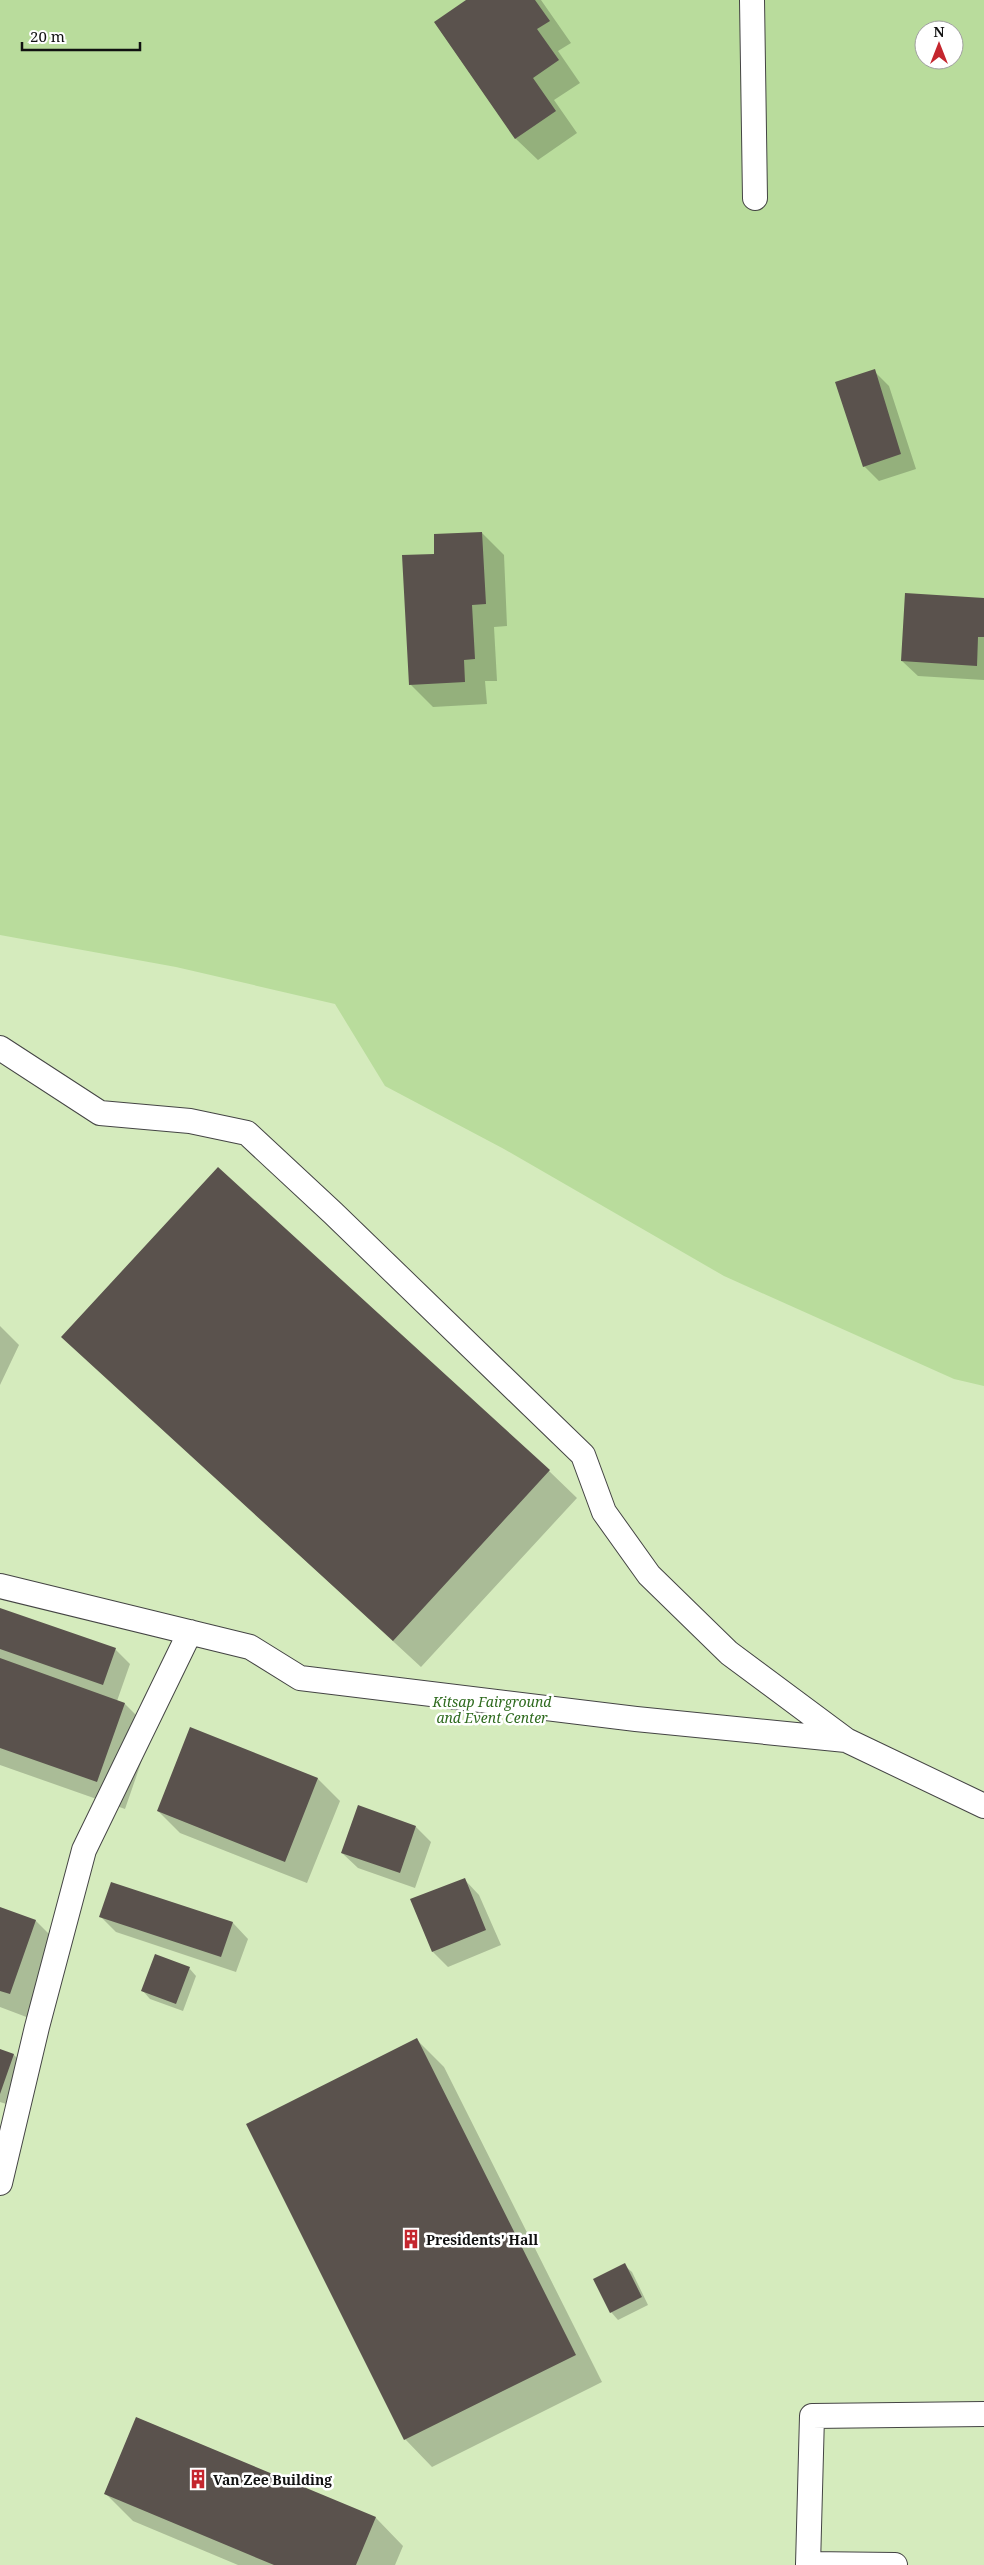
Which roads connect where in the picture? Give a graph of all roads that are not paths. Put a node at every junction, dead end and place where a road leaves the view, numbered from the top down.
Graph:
1 (752, 0) edge
2 (755, 198) dead end
3 (0, 1048) edge
4 (0, 1586) edge
5 (190, 1632) junction
6 (846, 1740) junction
7 (984, 1806) edge
8 (0, 2183) edge
9 (984, 2414) edge
10 (808, 2565) edge
11 (895, 2565) edge

1 - 2 lane
3 - 6 lane
4 - 5 lane
5 - 6 lane
5 - 8 lane
6 - 7 lane
9 - 10 lane
10 - 11 lane

